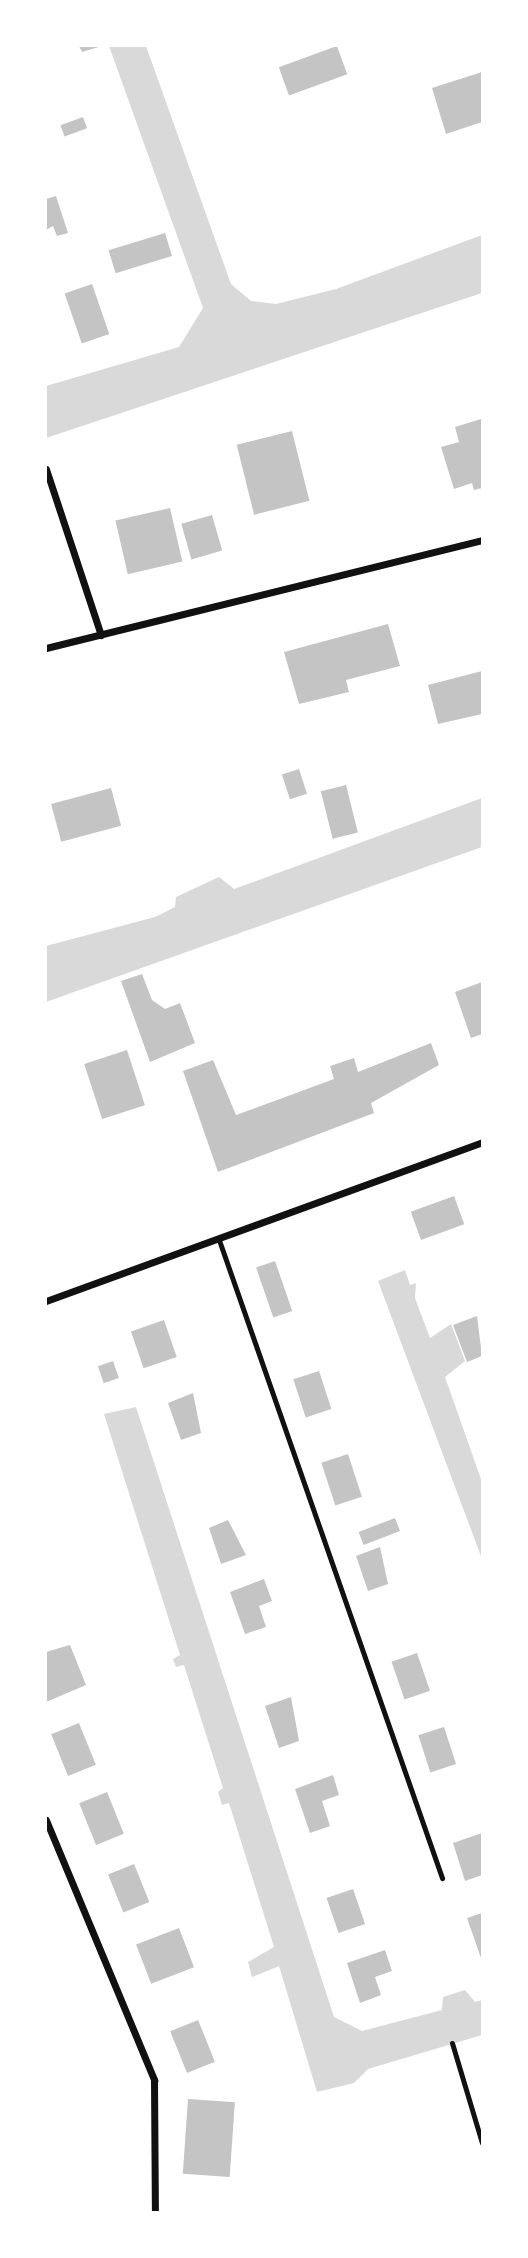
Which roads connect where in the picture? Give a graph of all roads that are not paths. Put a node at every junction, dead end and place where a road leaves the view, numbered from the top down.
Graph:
1 (46, 469) edge
2 (482, 540) edge
3 (102, 635) junction
4 (46, 648) edge
5 (482, 1142) edge
6 (219, 1240) junction
7 (46, 1301) edge
8 (46, 1820) edge
9 (442, 1878) dead end
10 (452, 2043) dead end
11 (482, 2143) edge
12 (155, 2213) edge

1 - 3 street
2 - 3 street
3 - 4 street
5 - 6 street
6 - 7 street
6 - 9 lane
8 - 12 street
10 - 11 lane

